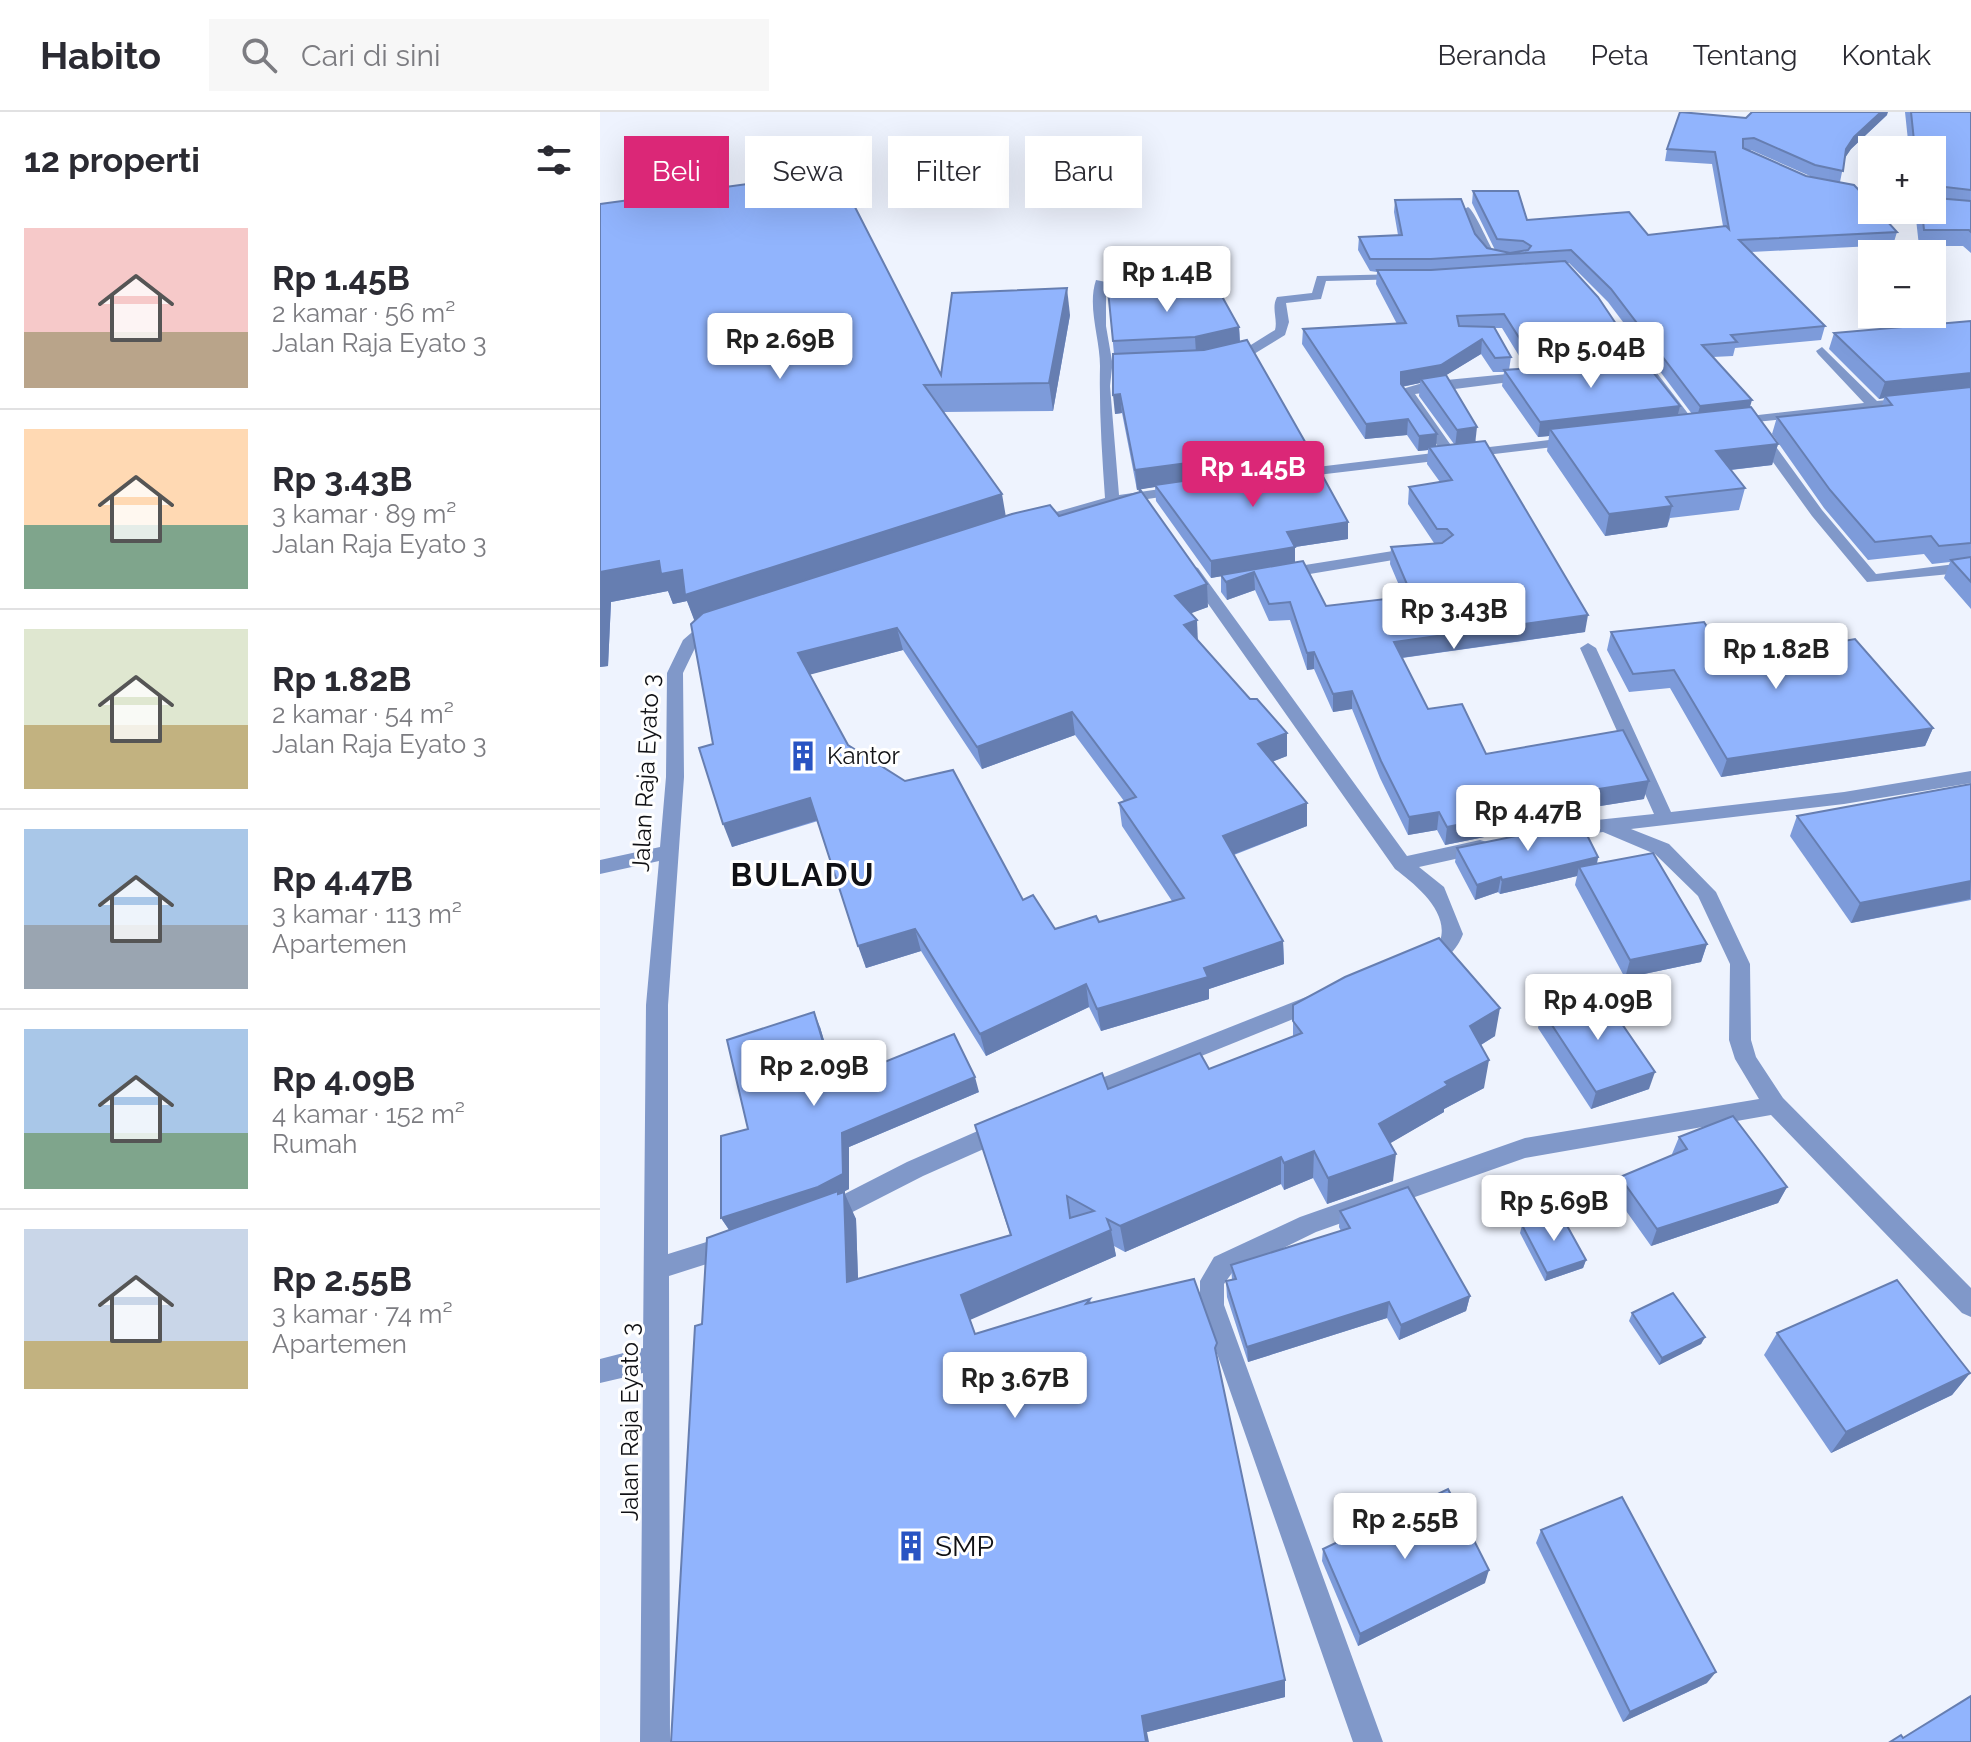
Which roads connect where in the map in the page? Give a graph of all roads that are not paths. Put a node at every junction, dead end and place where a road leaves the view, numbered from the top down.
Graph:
1 (1820, 186) edge
2 (1858, 193) edge
3 (1468, 210) edge
4 (1496, 269) edge
5 (1420, 278) edge
6 (1100, 282) dead end
7 (1611, 320) edge
8 (1822, 351) dead end
9 (1208, 358) edge
10 (1158, 361) edge
11 (1106, 365) junction
12 (1547, 375) edge
13 (1916, 402) edge
14 (1874, 406) junction
15 (1750, 420) junction
16 (1590, 439) edge
17 (1451, 455) junction
18 (1281, 476) edge
19 (1203, 486) edge
20 (1141, 495) junction
21 (1112, 500) junction
22 (1157, 518) edge
23 (1014, 529) edge
24 (1440, 552) edge
25 (1181, 553) edge
26 (1971, 567) edge
27 (1267, 577) edge
28 (733, 621) edge
29 (1588, 648) dead end
30 (1971, 777) edge
31 (1665, 818) junction
32 (1606, 826) junction
33 (1533, 835) edge
34 (1504, 842) edge
35 (669, 852) junction
36 (1402, 864) junction
37 (600, 867) edge
38 (1399, 969) edge
39 (1341, 992) edge
40 (1775, 1105) junction
41 (1056, 1107) edge
42 (1028, 1119) edge
43 (803, 1222) edge
44 (744, 1241) edge
45 (656, 1269) junction
46 (1971, 1305) edge
47 (657, 1357) junction
48 (600, 1371) edge
49 (655, 1742) edge
50 (1368, 1742) edge

1 - 2 street
3 - 4 street
5 - 9 street
6 - 11 street
7 - 15 street
8 - 14 street
10 - 11 street
11 - 21 street
12 - 17 street
13 - 14 street
14 - 15 street
15 - 26 street
16 - 17 street
17 - 18 street
19 - 20 street
20 - 21 street
20 - 22 street
21 - 23 street
24 - 27 street
25 - 36 street
28 - 35 street, Jalan Raja Eyato 3
29 - 31 street
30 - 31 street
31 - 32 street
32 - 33 street
32 - 40 street
34 - 36 street
35 - 37 street
35 - 45 street, Jalan Raja Eyato 3
36 - 38 street
39 - 41 street
40 - 46 street
40 - 50 street
42 - 43 street
44 - 45 street
45 - 47 street, Jalan Raja Eyato 3
47 - 48 street
47 - 49 street, Jalan Raja Eyato 3

